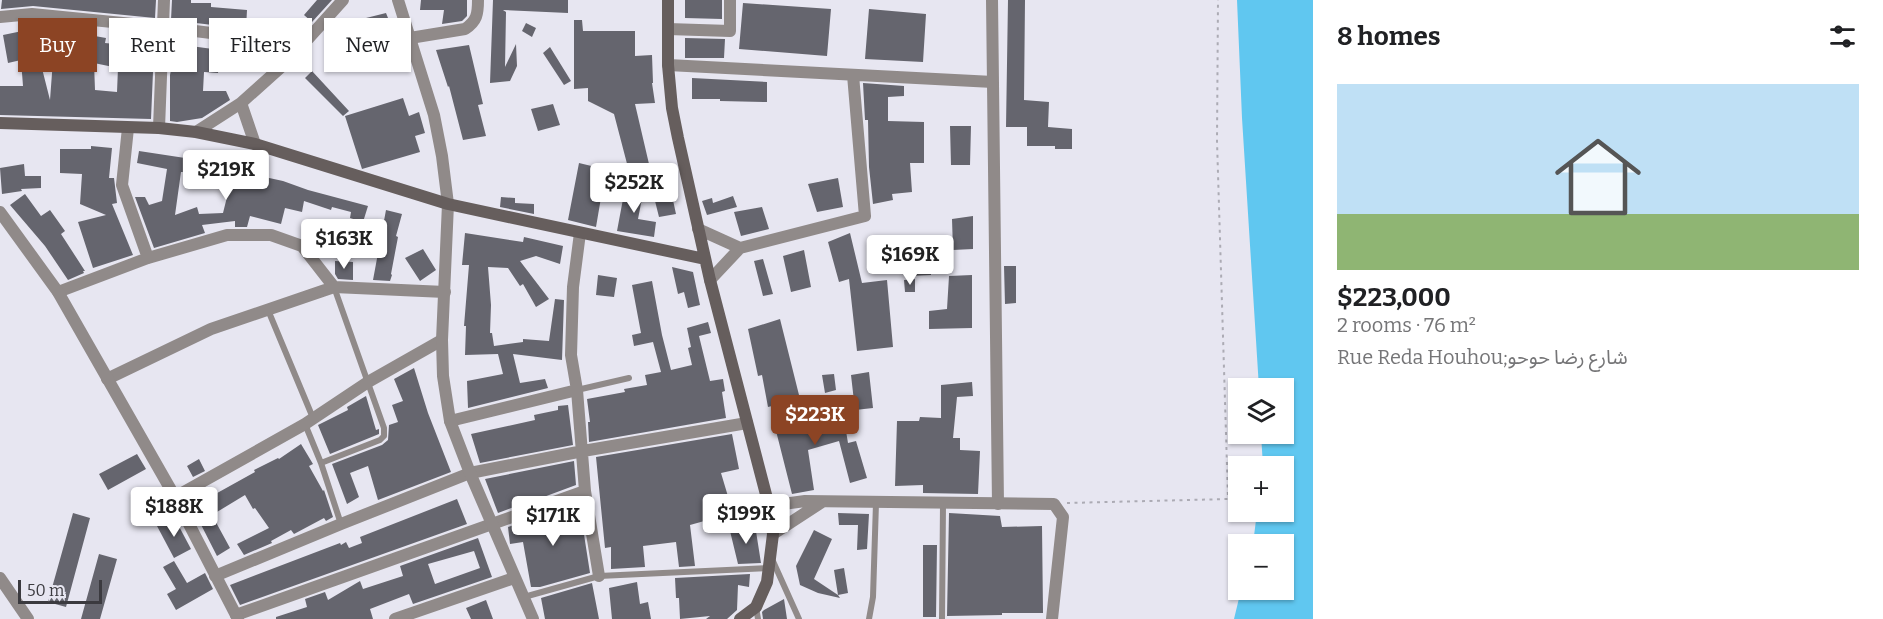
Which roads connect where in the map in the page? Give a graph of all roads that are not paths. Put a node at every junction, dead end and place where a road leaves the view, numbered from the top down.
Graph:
1 (164, 0) edge
2 (343, 0) edge
3 (398, 0) edge
4 (478, 0) edge
5 (668, 0) edge
6 (730, 0) edge
7 (992, 0) edge
8 (0, 17) edge
9 (163, 18) edge
10 (404, 18) edge
11 (109, 22) edge
12 (668, 29) junction
13 (312, 34) edge
14 (411, 38) edge
15 (411, 41) edge
16 (668, 65) junction
17 (161, 72) edge
18 (276, 72) edge
19 (853, 75) junction
20 (993, 82) junction
21 (241, 103) junction
22 (0, 123) edge
23 (128, 128) junction
24 (159, 129) junction
25 (196, 132) junction
26 (255, 144) junction
27 (448, 204) junction
28 (0, 212) edge
29 (698, 229) junction
30 (580, 233) junction
31 (740, 248) junction
32 (148, 258) junction
33 (705, 259) junction
34 (710, 280) junction
35 (334, 287) junction
36 (58, 292) junction
37 (445, 292) junction
38 (268, 310) junction
39 (442, 340) junction
40 (629, 378) dead end
41 (106, 379) junction
42 (368, 382) junction
43 (577, 390) junction
44 (309, 421) junction
45 (450, 421) junction
46 (747, 423) junction
47 (583, 451) junction
48 (321, 463) junction
49 (470, 473) junction
50 (585, 491) junction
51 (175, 497) junction
52 (822, 502) junction
53 (876, 503) junction
54 (943, 504) junction
55 (998, 504) junction
56 (769, 506) junction
57 (341, 524) junction
58 (492, 525) junction
59 (773, 534) junction
60 (770, 562) junction
61 (215, 576) junction
62 (598, 576) junction
63 (0, 578) edge
64 (514, 578) junction
65 (524, 597) junction
66 (757, 613) edge
67 (237, 617) edge
68 (28, 619) edge
69 (395, 619) edge
70 (532, 619) edge
71 (740, 619) edge
72 (799, 619) edge
73 (869, 619) edge
74 (942, 619) edge
75 (1052, 619) edge

1 - 9 street
2 - 13 street
3 - 10 street
4 - 14 street
5 - 12 main road
6 - 12 street
7 - 20 street
8 - 11 street
12 - 16 main road
15 - 27 street
16 - 19 street
16 - 29 main road
17 - 24 street
18 - 21 street
19 - 20 street
19 - 31 street
20 - 55 street
21 - 25 street
21 - 26 street
22 - 23 main road
23 - 24 main road
23 - 32 street
24 - 25 main road
25 - 26 main road
26 - 27 main road
27 - 30 main road
27 - 37 street
28 - 36 street
29 - 31 street
29 - 33 main road
30 - 33 main road
30 - 43 street
31 - 34 street
32 - 35 street
32 - 36 street
33 - 34 main road
34 - 46 main road
35 - 37 street
35 - 38 street
35 - 42 lane
36 - 41 street
37 - 39 street
38 - 41 street
38 - 44 lane
39 - 42 street
39 - 45 street
40 - 43 lane
41 - 51 street
42 - 44 street
42 - 48 lane
43 - 45 street
43 - 47 street
44 - 48 lane
44 - 51 street
45 - 49 street
46 - 47 street
46 - 56 main road
47 - 49 street
47 - 50 street
48 - 57 lane
49 - 57 street
49 - 58 street
50 - 58 street
50 - 62 street
51 - 61 street
52 - 53 street
52 - 56 street
52 - 59 street
53 - 54 street
53 - 73 lane
54 - 55 street
54 - 74 lane
55 - 75 street
56 - 59 main road
57 - 61 street
58 - 64 street
58 - 67 street
59 - 60 main road
60 - 62 lane
60 - 66 main road
60 - 72 lane
61 - 67 street
62 - 65 lane
63 - 68 street
64 - 65 street
64 - 69 street
65 - 70 street
66 - 71 main road

